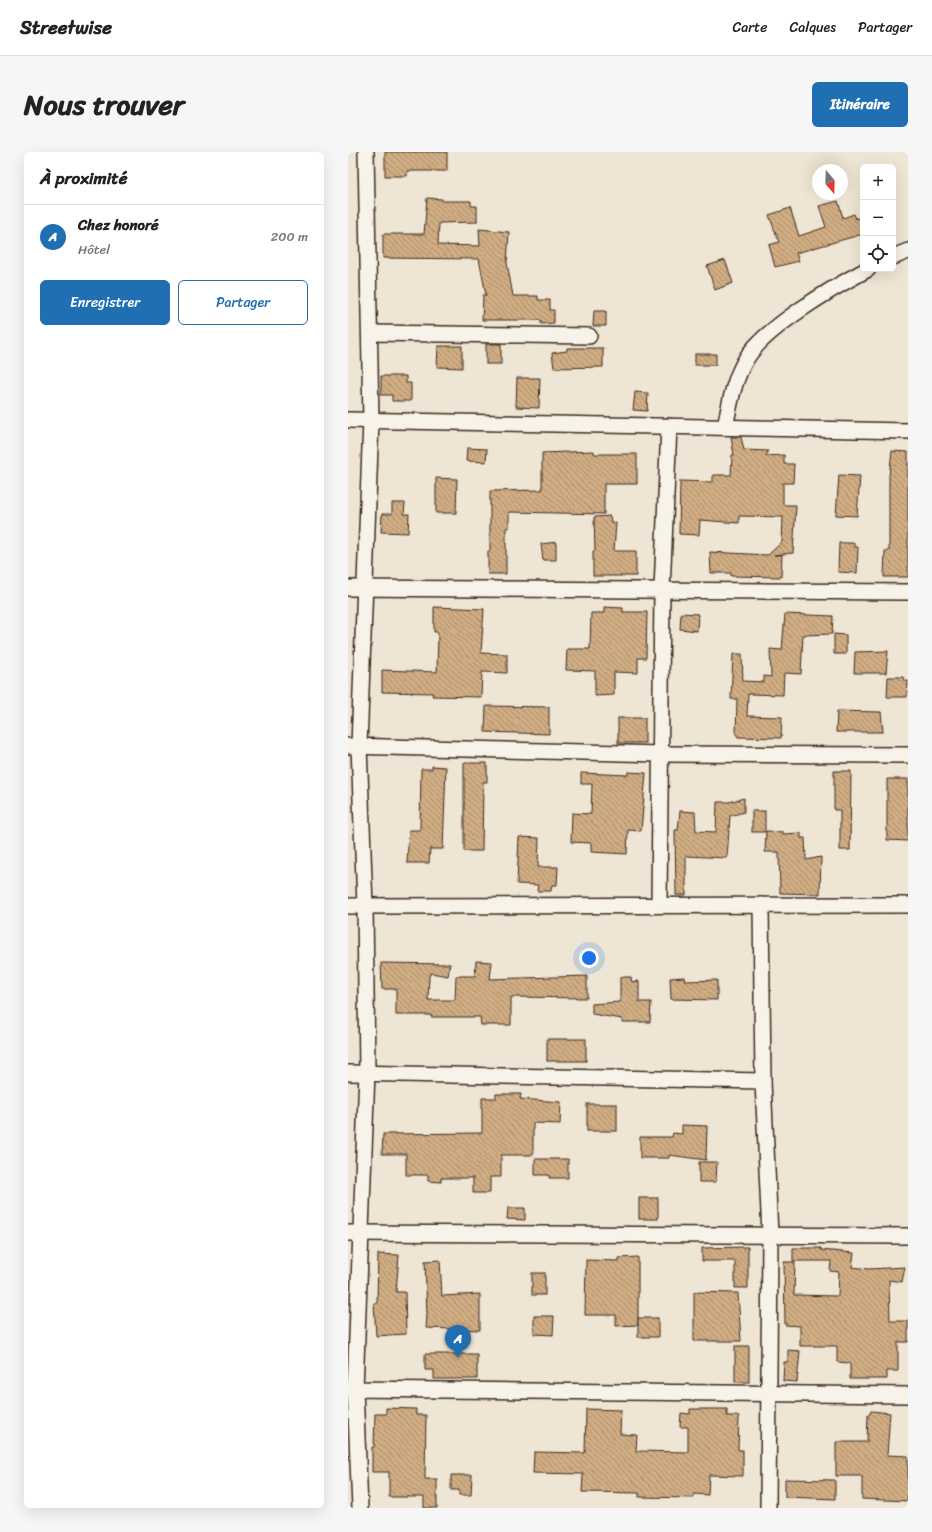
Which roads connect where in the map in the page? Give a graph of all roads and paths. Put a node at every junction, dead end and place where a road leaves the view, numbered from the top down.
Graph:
1 (366, 152) edge
2 (908, 251) edge
3 (896, 256) edge
4 (863, 272) edge
5 (370, 333) junction
6 (589, 336) dead end
7 (348, 420) edge
8 (371, 420) junction
9 (669, 426) junction
10 (725, 427) junction
11 (908, 432) edge
12 (348, 588) edge
13 (364, 588) junction
14 (662, 590) junction
15 (908, 592) edge
16 (353, 746) edge
17 (661, 754) junction
18 (908, 755) edge
19 (659, 905) junction
20 (761, 905) junction
21 (908, 905) edge
22 (348, 906) edge
23 (365, 906) junction
24 (367, 1072) junction
25 (348, 1073) edge
26 (763, 1081) junction
27 (354, 1233) edge
28 (770, 1235) junction
29 (908, 1236) edge
30 (351, 1389) edge
31 (768, 1393) junction
32 (908, 1395) edge
33 (360, 1508) edge
34 (768, 1508) edge

1 - 5 street
2 - 3 street
4 - 10 street
5 - 6 street
5 - 8 street
7 - 8 street
8 - 9 street
8 - 13 street
9 - 10 street
9 - 14 street
10 - 11 street
12 - 13 street
13 - 14 street
13 - 16 street
14 - 15 street
14 - 17 street
16 - 17 street
16 - 23 street
17 - 18 street
17 - 19 street
19 - 20 street
19 - 23 street
20 - 21 street
20 - 26 street
22 - 23 street
23 - 24 street
24 - 25 street
24 - 26 street
24 - 27 street
26 - 28 street
27 - 28 street
27 - 30 street
28 - 29 street
28 - 31 street
30 - 31 street
30 - 33 street
31 - 32 street
31 - 34 street

